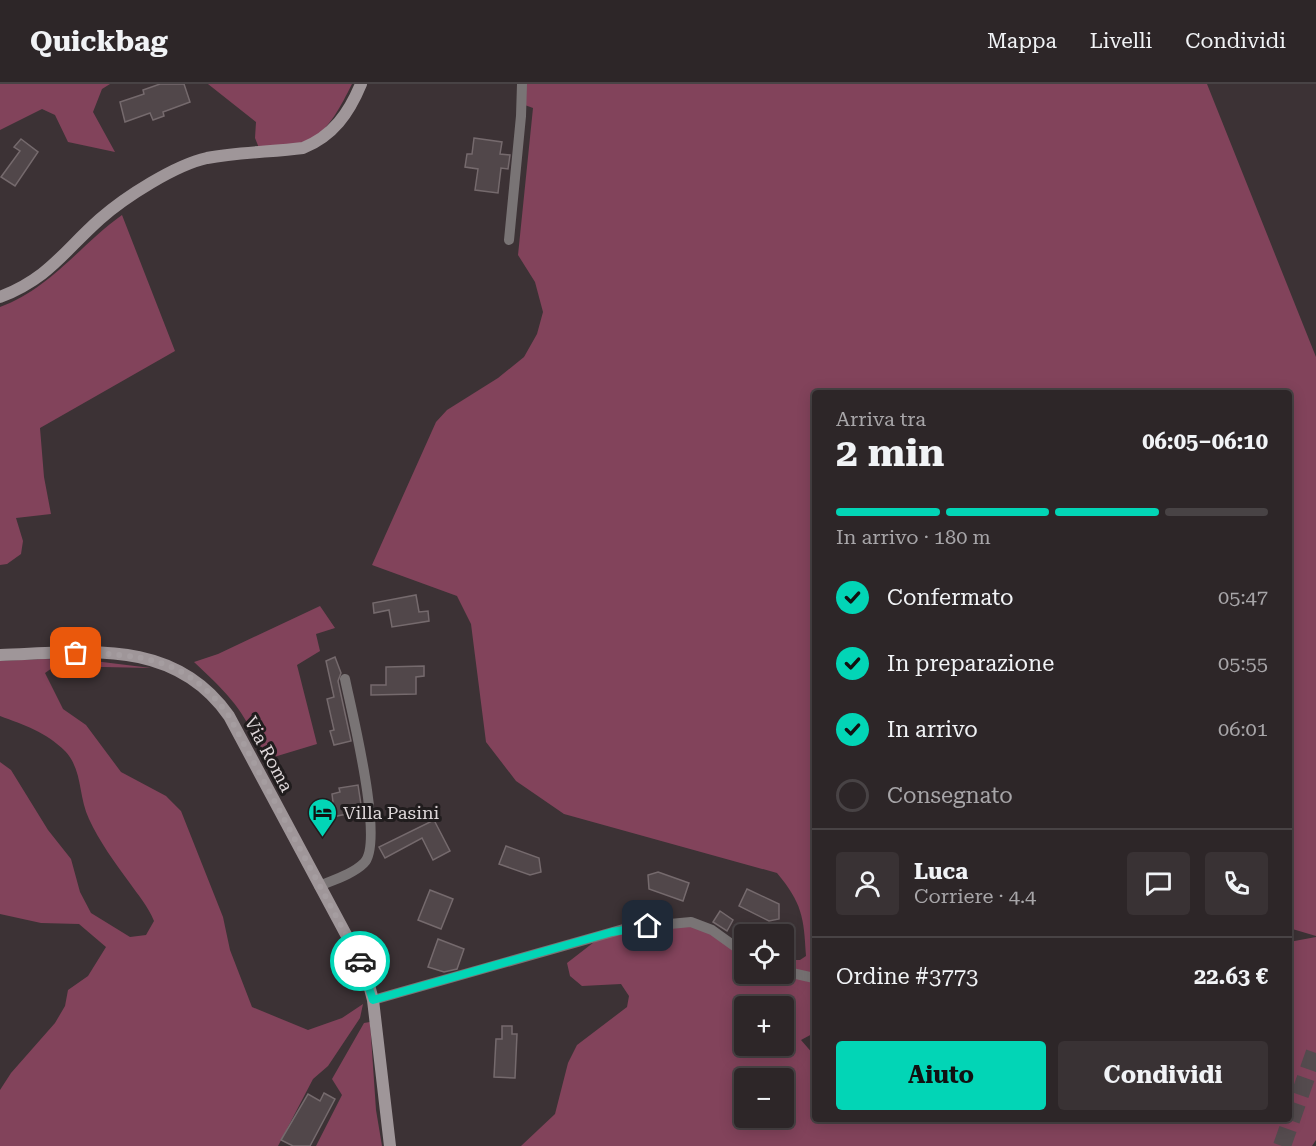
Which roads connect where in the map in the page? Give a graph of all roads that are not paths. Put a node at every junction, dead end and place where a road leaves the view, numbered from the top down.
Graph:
1 (361, 84) edge
2 (522, 84) edge
3 (509, 240) dead end
4 (0, 297) edge
5 (0, 655) edge
6 (345, 679) dead end
7 (319, 886) junction
8 (734, 946) edge
9 (794, 973) edge
10 (812, 978) edge
11 (373, 1000) junction
12 (390, 1146) edge

1 - 4 main road
2 - 3 street
5 - 7 main road, Via Roma
6 - 7 street
7 - 11 main road, Via Roma
8 - 11 street
9 - 10 street
11 - 12 main road, Via Roma

